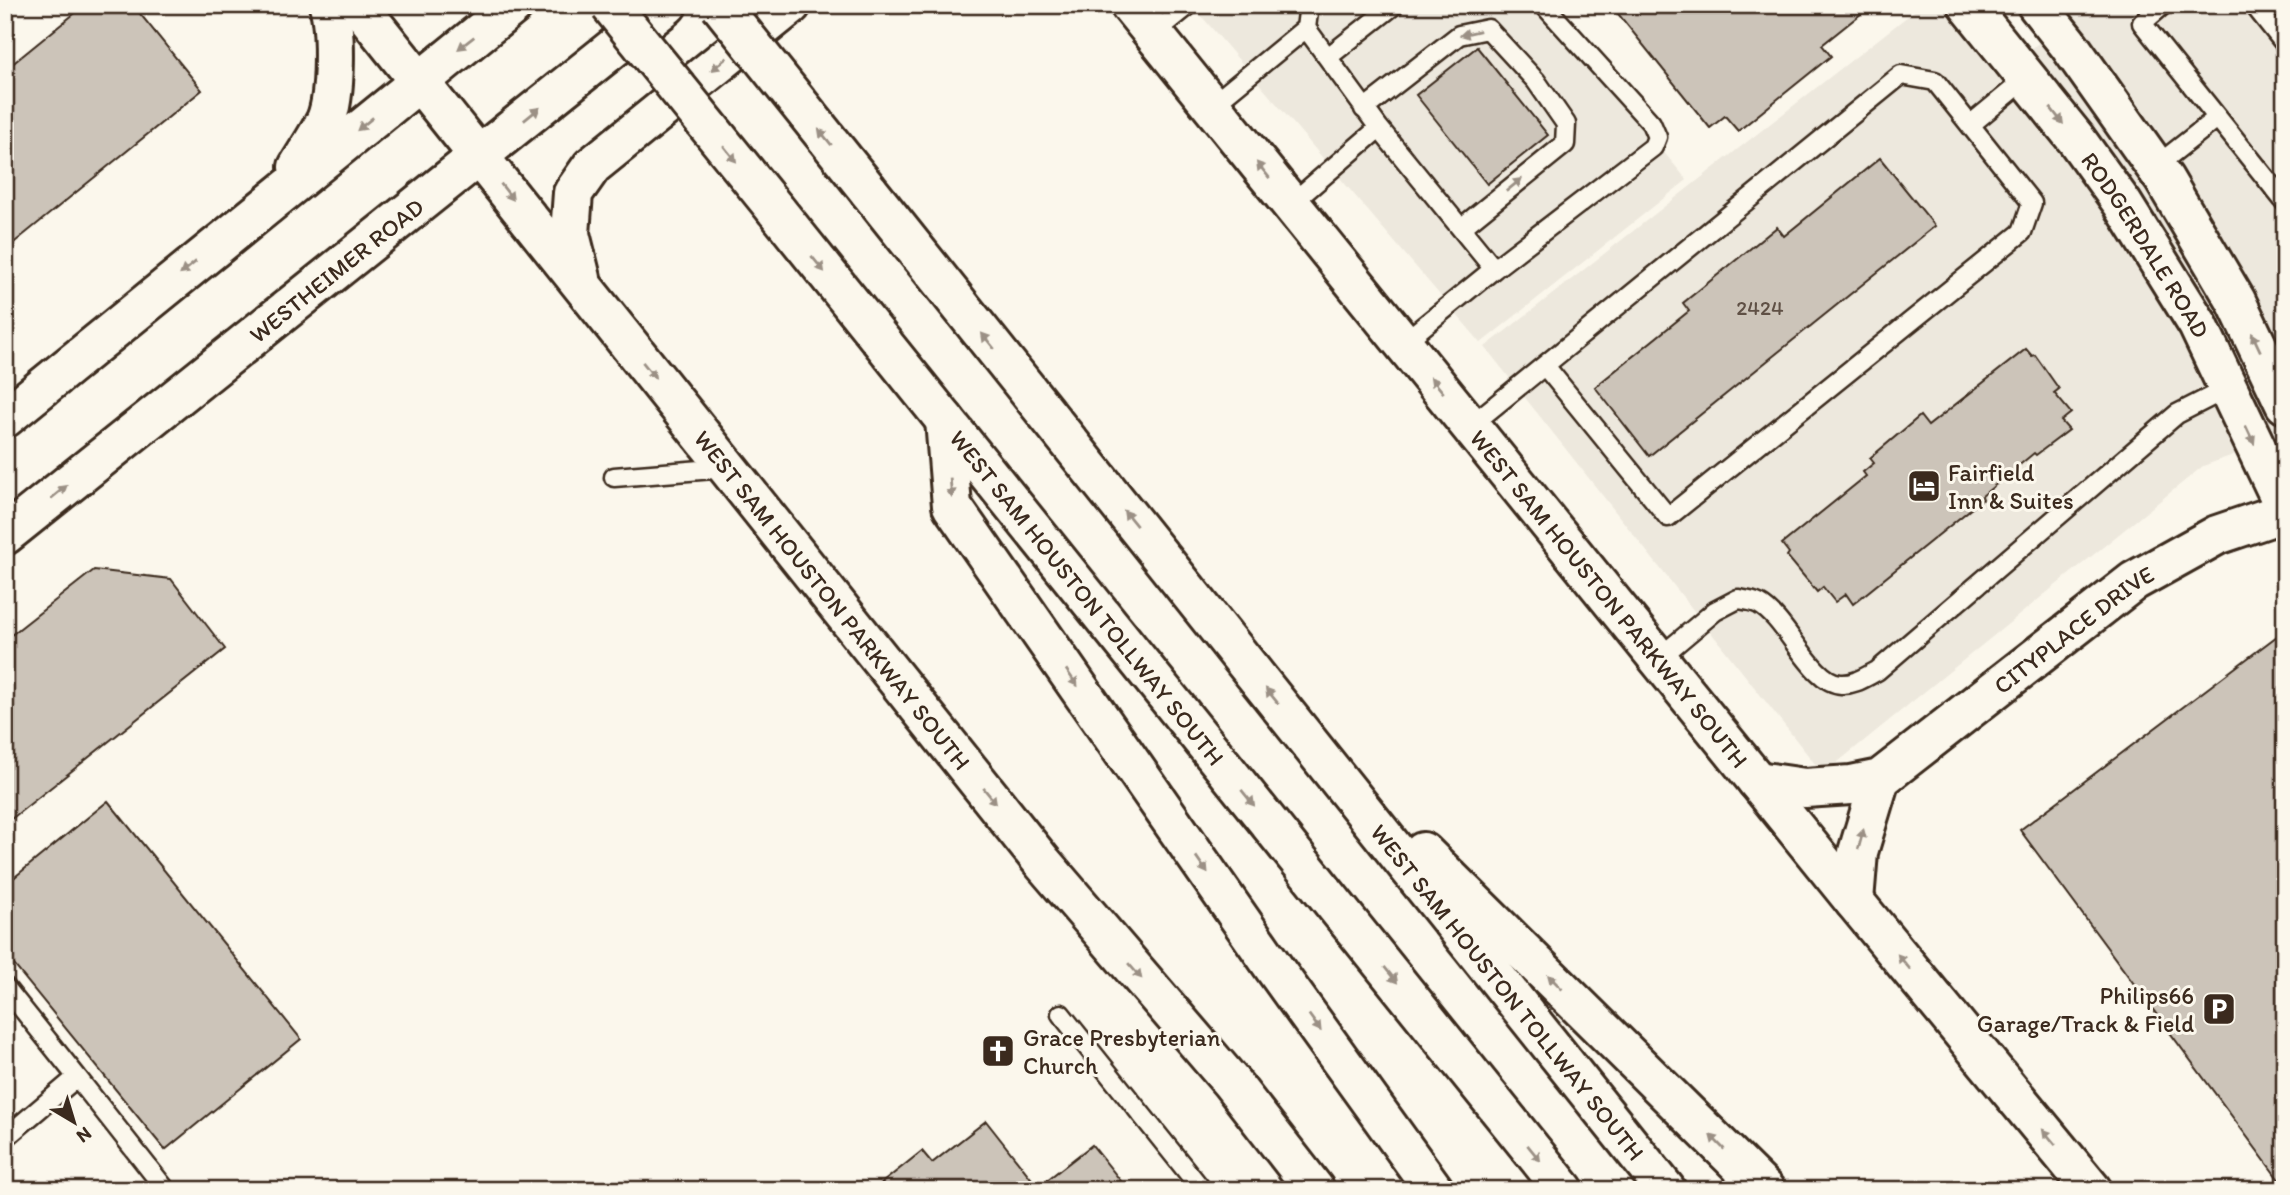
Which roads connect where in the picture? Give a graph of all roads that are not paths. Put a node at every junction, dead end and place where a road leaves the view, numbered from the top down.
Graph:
1 (329, 5) edge
2 (358, 5) edge
3 (514, 5) edge
4 (610, 5) edge
5 (667, 5) edge
6 (720, 5) edge
7 (791, 5) edge
8 (1189, 5) edge
9 (1309, 5) edge
10 (1394, 5) edge
11 (1544, 5) edge
12 (1968, 5) edge
13 (2037, 5) edge
14 (2162, 5) edge
15 (2254, 5) edge
16 (1141, 19) edge
17 (1306, 28) junction
18 (2285, 44) edge
19 (2069, 45) junction
20 (1328, 57) junction
21 (2027, 78) junction
22 (418, 82) junction
23 (1211, 106) junction
24 (1364, 109) junction
25 (2217, 118) junction
26 (1969, 125) junction
27 (1379, 128) junction
28 (479, 157) junction
29 (2155, 166) junction
30 (284, 190) junction
31 (2285, 202) edge
32 (1291, 204) junction
33 (1461, 228) junction
34 (1494, 270) junction
35 (584, 288) junction
36 (1403, 343) junction
37 (1545, 366) junction
38 (2228, 388) junction
39 (2285, 404) edge
40 (5, 418) edge
41 (945, 420) junction
42 (1470, 426) junction
43 (727, 468) junction
44 (614, 477) dead end
45 (2285, 510) edge
46 (5, 535) edge
47 (1658, 659) junction
48 (1295, 725) junction
49 (1880, 779) junction
50 (1757, 781) junction
51 (1854, 901) junction
52 (5, 987) edge
53 (1061, 1014) dead end
54 (77, 1077) junction
55 (5, 1138) edge
56 (166, 1190) edge
57 (1202, 1190) edge
58 (1315, 1190) edge
59 (1434, 1190) edge
60 (1564, 1190) edge
61 (1666, 1190) edge
62 (1765, 1190) edge
63 (2092, 1190) edge

1 - 30 main road
2 - 22 main road, WEST SAM HOUSTON PARKWAY SOUTH
3 -> 22 main road
4 -> 41 main road, WEST SAM HOUSTON TOLLWAY SOUTH, bridge
28 -> 5 main road, WESTHEIMER ROAD
48 -> 6 main road, WEST SAM HOUSTON TOLLWAY SOUTH, bridge
7 -> 35 main road
8 - 16 lane
9 - 17 lane
10 - 20 lane
11 - 34 lane
12 - 21 main road, RODGERDALE ROAD
13 - 19 main road, RODGERDALE ROAD
14 - 25 lane
15 - 18 lane
16 - 23 main road, WEST SAM HOUSTON PARKWAY SOUTH
17 - 20 lane
17 - 23 lane
19 - 21 main road
19 - 29 main road, RODGERDALE ROAD
20 - 24 lane
21 - 26 lane
21 -> 38 main road, RODGERDALE ROAD
22 - 28 main road, WEST SAM HOUSTON PARKWAY SOUTH
22 -> 30 main road
32 -> 23 main road, WEST SAM HOUSTON PARKWAY SOUTH
24 - 27 lane
33 -> 24 lane
25 - 29 lane
25 - 31 lane
26 - 37 lane
26 - 37 lane
27 - 32 lane
27 - 33 lane
28 -> 35 main road, WEST SAM HOUSTON PARKWAY SOUTH
46 -> 28 main road, WESTHEIMER ROAD
39 -> 29 main road, RODGERDALE ROAD
30 -> 40 main road
32 - 36 main road, WEST SAM HOUSTON PARKWAY SOUTH
33 - 34 lane
34 - 36 lane
35 -> 43 main road, WEST SAM HOUSTON PARKWAY SOUTH
42 -> 36 main road, WEST SAM HOUSTON PARKWAY SOUTH
37 - 42 lane
38 -> 45 main road, RODGERDALE ROAD
38 - 47 lane
41 -> 59 main road
41 -> 60 main road, WEST SAM HOUSTON TOLLWAY SOUTH
42 - 47 main road, WEST SAM HOUSTON PARKWAY SOUTH
43 - 44 lane
43 -> 58 main road, WEST SAM HOUSTON PARKWAY SOUTH
45 - 49 main road, CITYPLACE DRIVE
47 - 50 main road, WEST SAM HOUSTON PARKWAY SOUTH
48 - 61 main road, WEST SAM HOUSTON TOLLWAY SOUTH
62 -> 48 main road
49 - 50 main road, CITYPLACE DRIVE
51 -> 49 main road
50 - 51 main road, WEST SAM HOUSTON PARKWAY SOUTH
63 -> 51 main road, WEST SAM HOUSTON PARKWAY SOUTH
52 - 54 lane
53 - 57 lane
54 - 55 lane
54 - 56 lane

